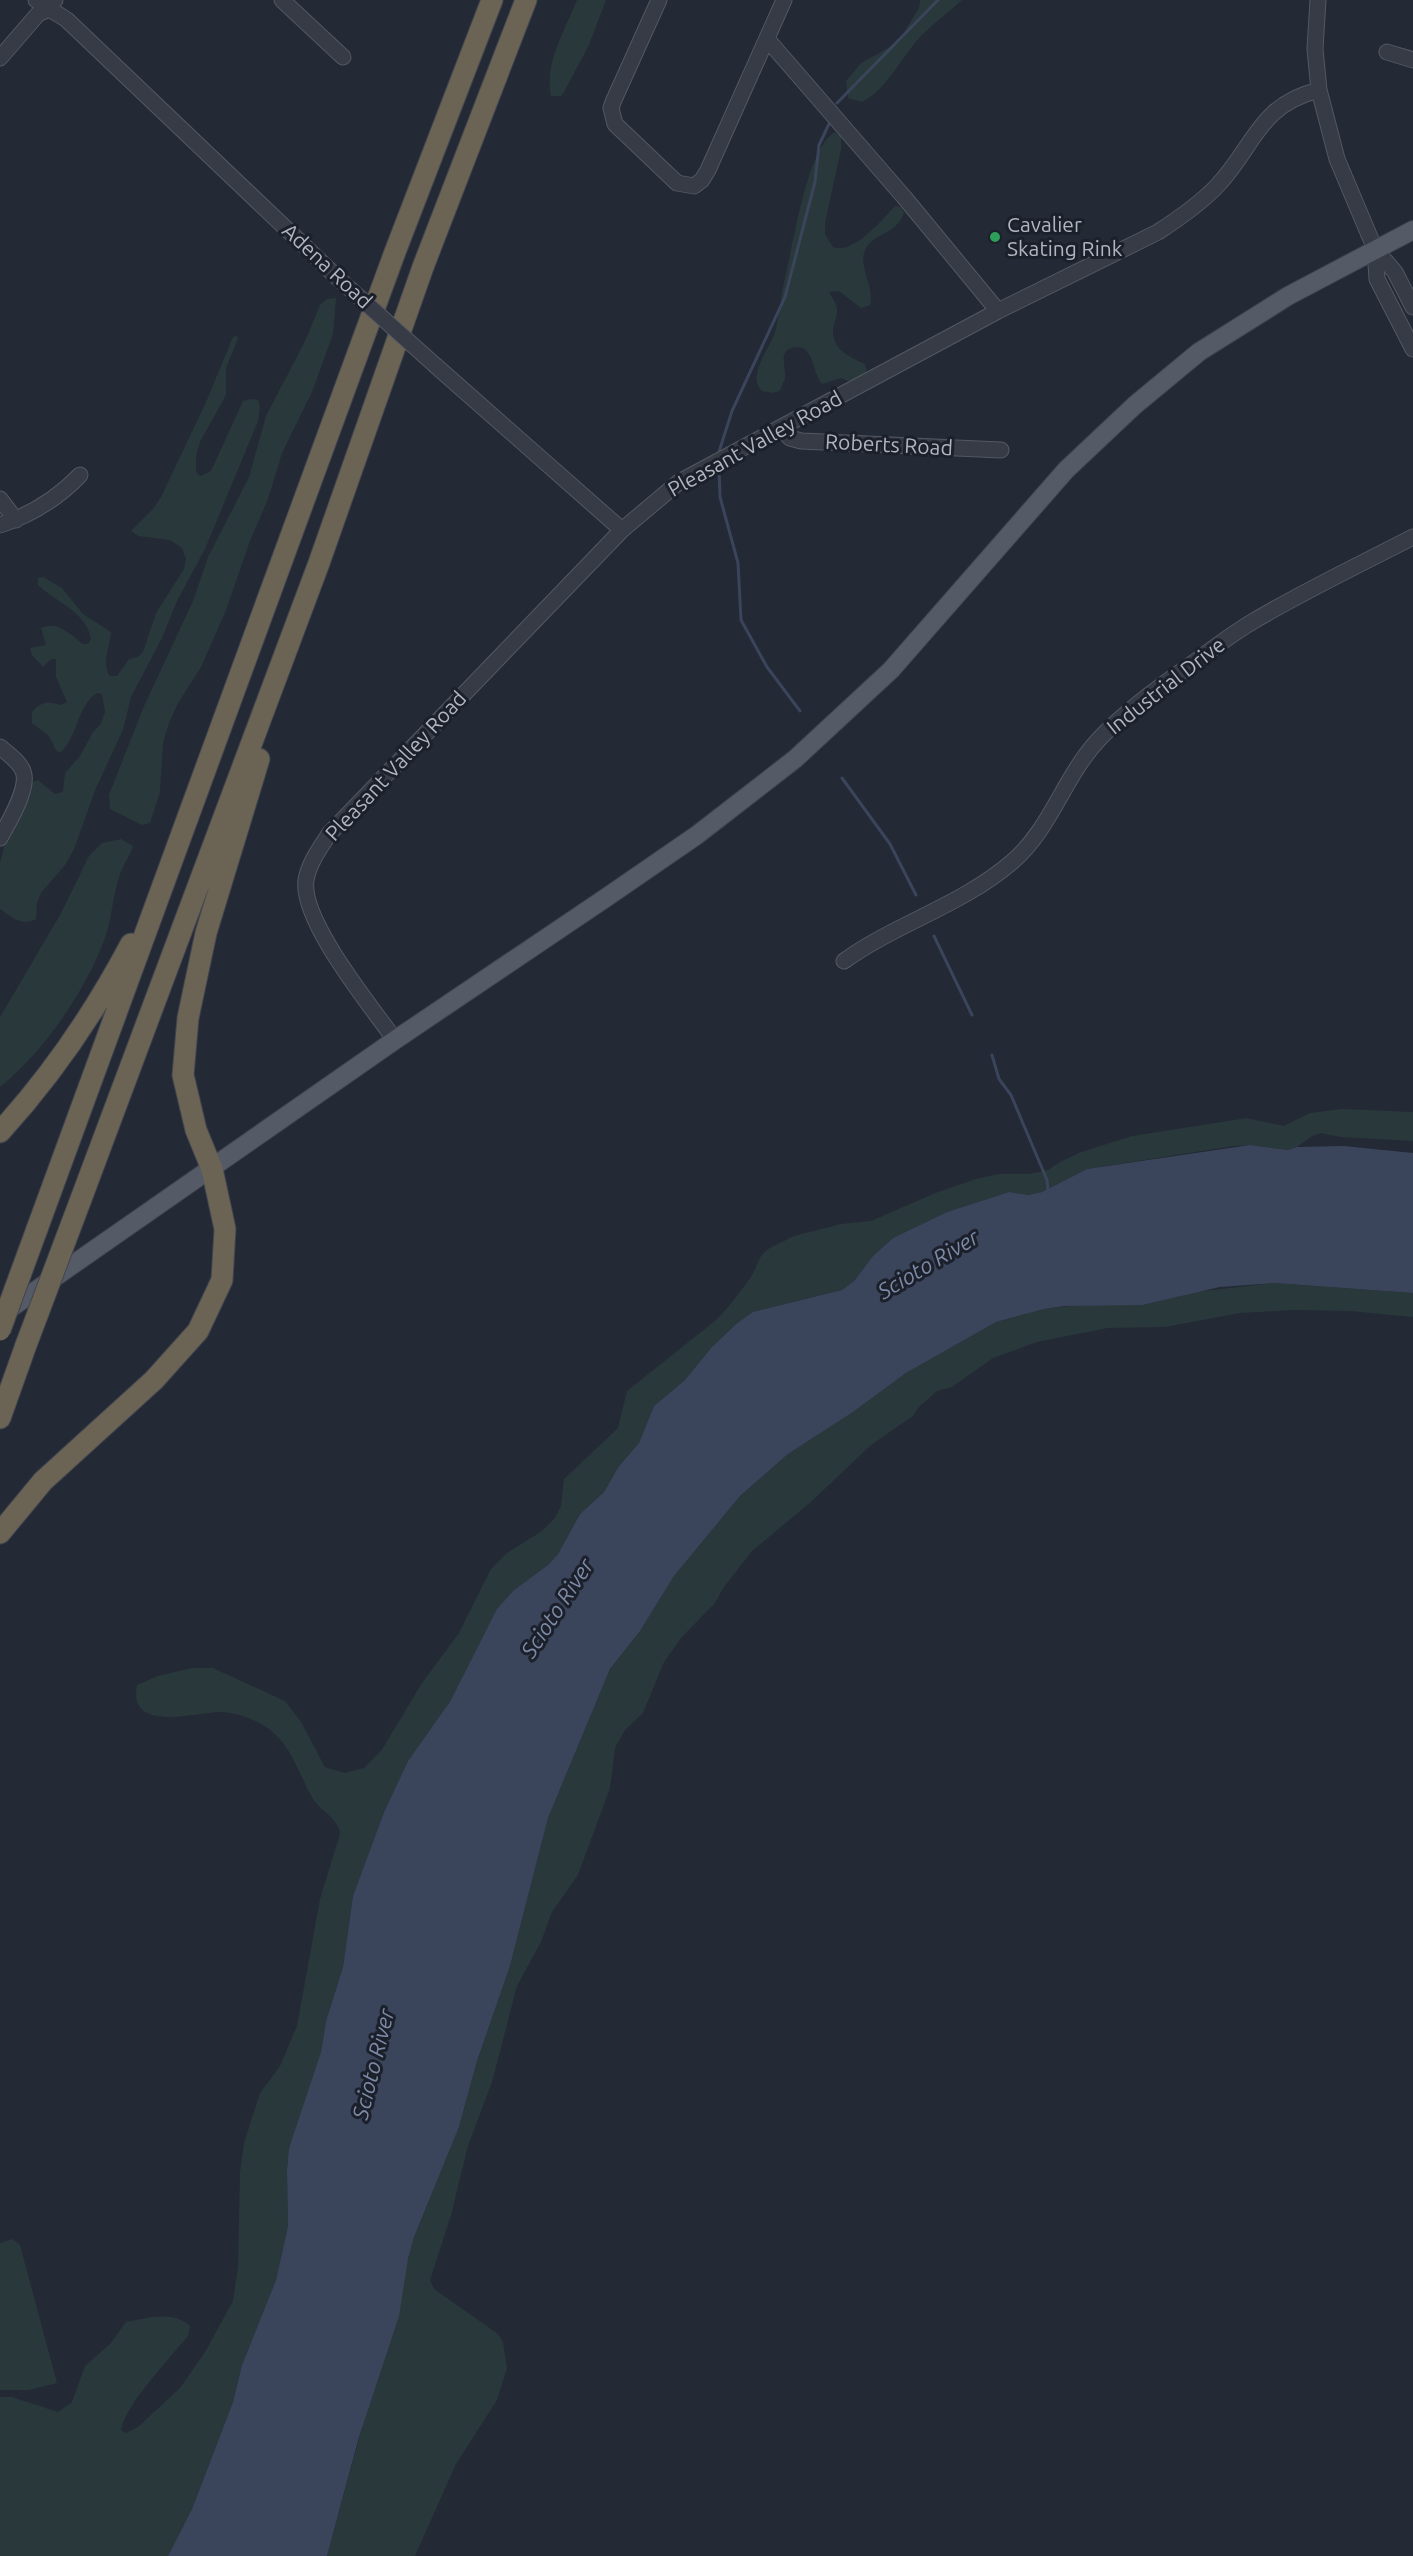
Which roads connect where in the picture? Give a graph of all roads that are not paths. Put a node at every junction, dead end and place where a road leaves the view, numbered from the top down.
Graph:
1 (282, 0) edge
2 (492, 0) edge
3 (526, 0) edge
4 (659, 0) edge
5 (784, 0) edge
6 (1318, 0) edge
7 (46, 3) edge
8 (767, 39) junction
9 (1386, 52) dead end
10 (343, 57) dead end
11 (0, 58) edge
12 (1413, 60) edge
13 (1319, 90) junction
14 (1413, 230) edge
15 (1375, 249) junction
16 (1413, 307) edge
17 (998, 311) junction
18 (1413, 348) edge
19 (782, 429) junction
20 (1000, 450) dead end
21 (80, 476) dead end
22 (0, 499) edge
23 (16, 520) junction
24 (0, 525) edge
25 (622, 530) junction
26 (1413, 537) edge
27 (273, 686) junction
28 (0, 747) edge
29 (0, 838) edge
30 (156, 909) junction
31 (844, 961) dead end
32 (395, 1040) junction
33 (0, 1132) edge
34 (212, 1169) junction
35 (0, 1316) edge
36 (0, 1330) edge
37 (0, 1418) edge
38 (0, 1533) edge

1 - 10 street
2 - 30 highway
3 - 27 highway
4 - 8 street
5 - 8 street
6 - 13 street
7 - 11 street
7 - 25 street, Adena Road, bridge
8 - 17 street
9 - 12 street
13 - 15 street
13 - 17 street, Pleasant Valley Road
14 - 15 main road
15 - 16 street
15 - 18 street
15 - 32 main road
17 - 19 street, Pleasant Valley Road
19 - 20 street, Roberts Road
19 - 25 street, Pleasant Valley Road
21 - 23 street
22 - 23 street
23 - 24 street
25 - 32 street, Pleasant Valley Road
26 - 31 street, Industrial Drive
27 - 34 highway
27 - 37 highway, bridge
28 - 29 street
30 - 33 highway
30 - 36 highway, bridge
32 - 34 main road
34 - 35 main road
34 - 38 highway

